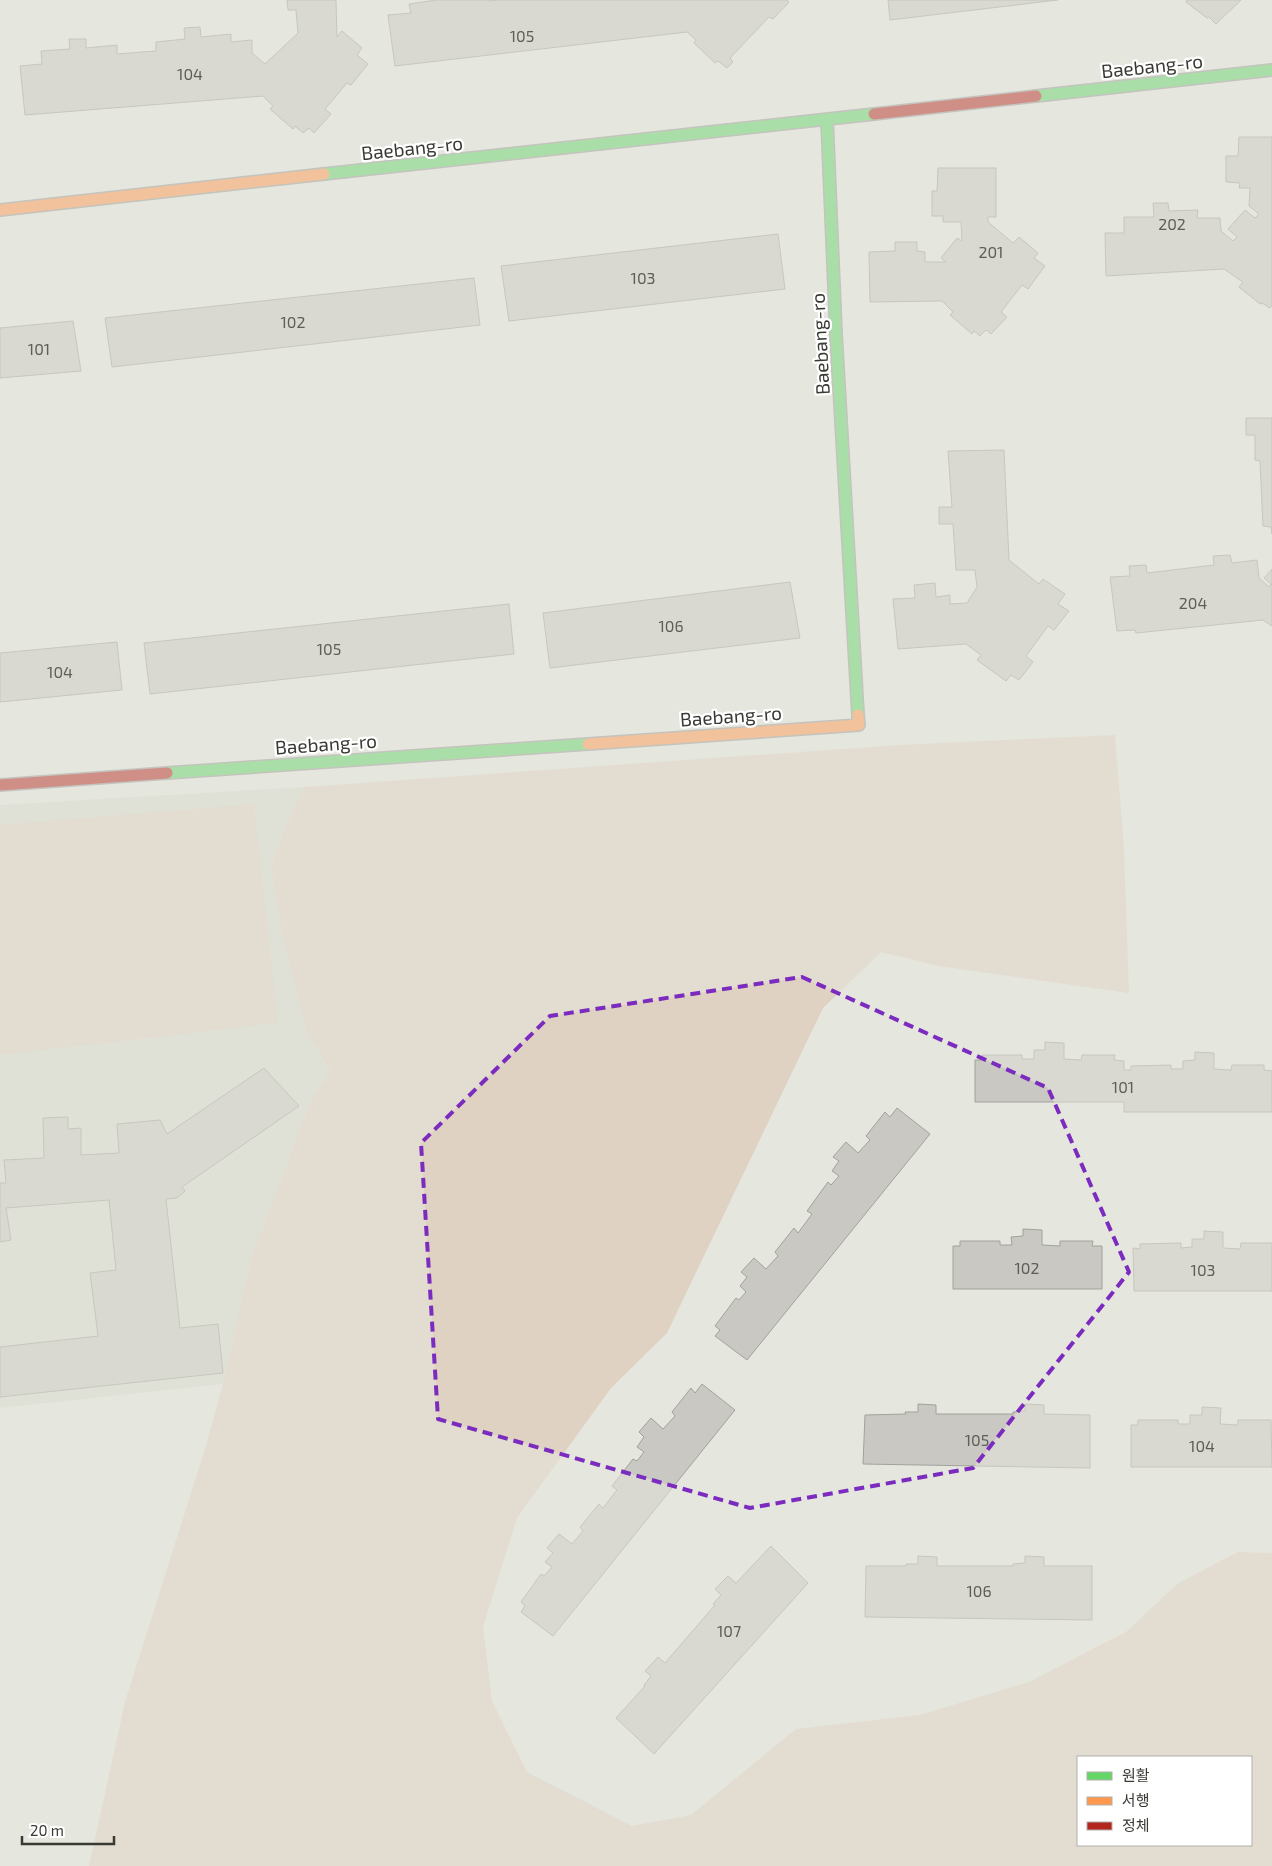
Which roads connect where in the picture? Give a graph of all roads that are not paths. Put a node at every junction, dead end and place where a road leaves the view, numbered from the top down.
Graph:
1 (1272, 70) edge
2 (827, 120) junction
3 (0, 210) edge
4 (0, 785) edge

1 - 2 street, Baebang-ro
2 - 3 street, Baebang-ro
2 - 4 street, Baebang-ro

